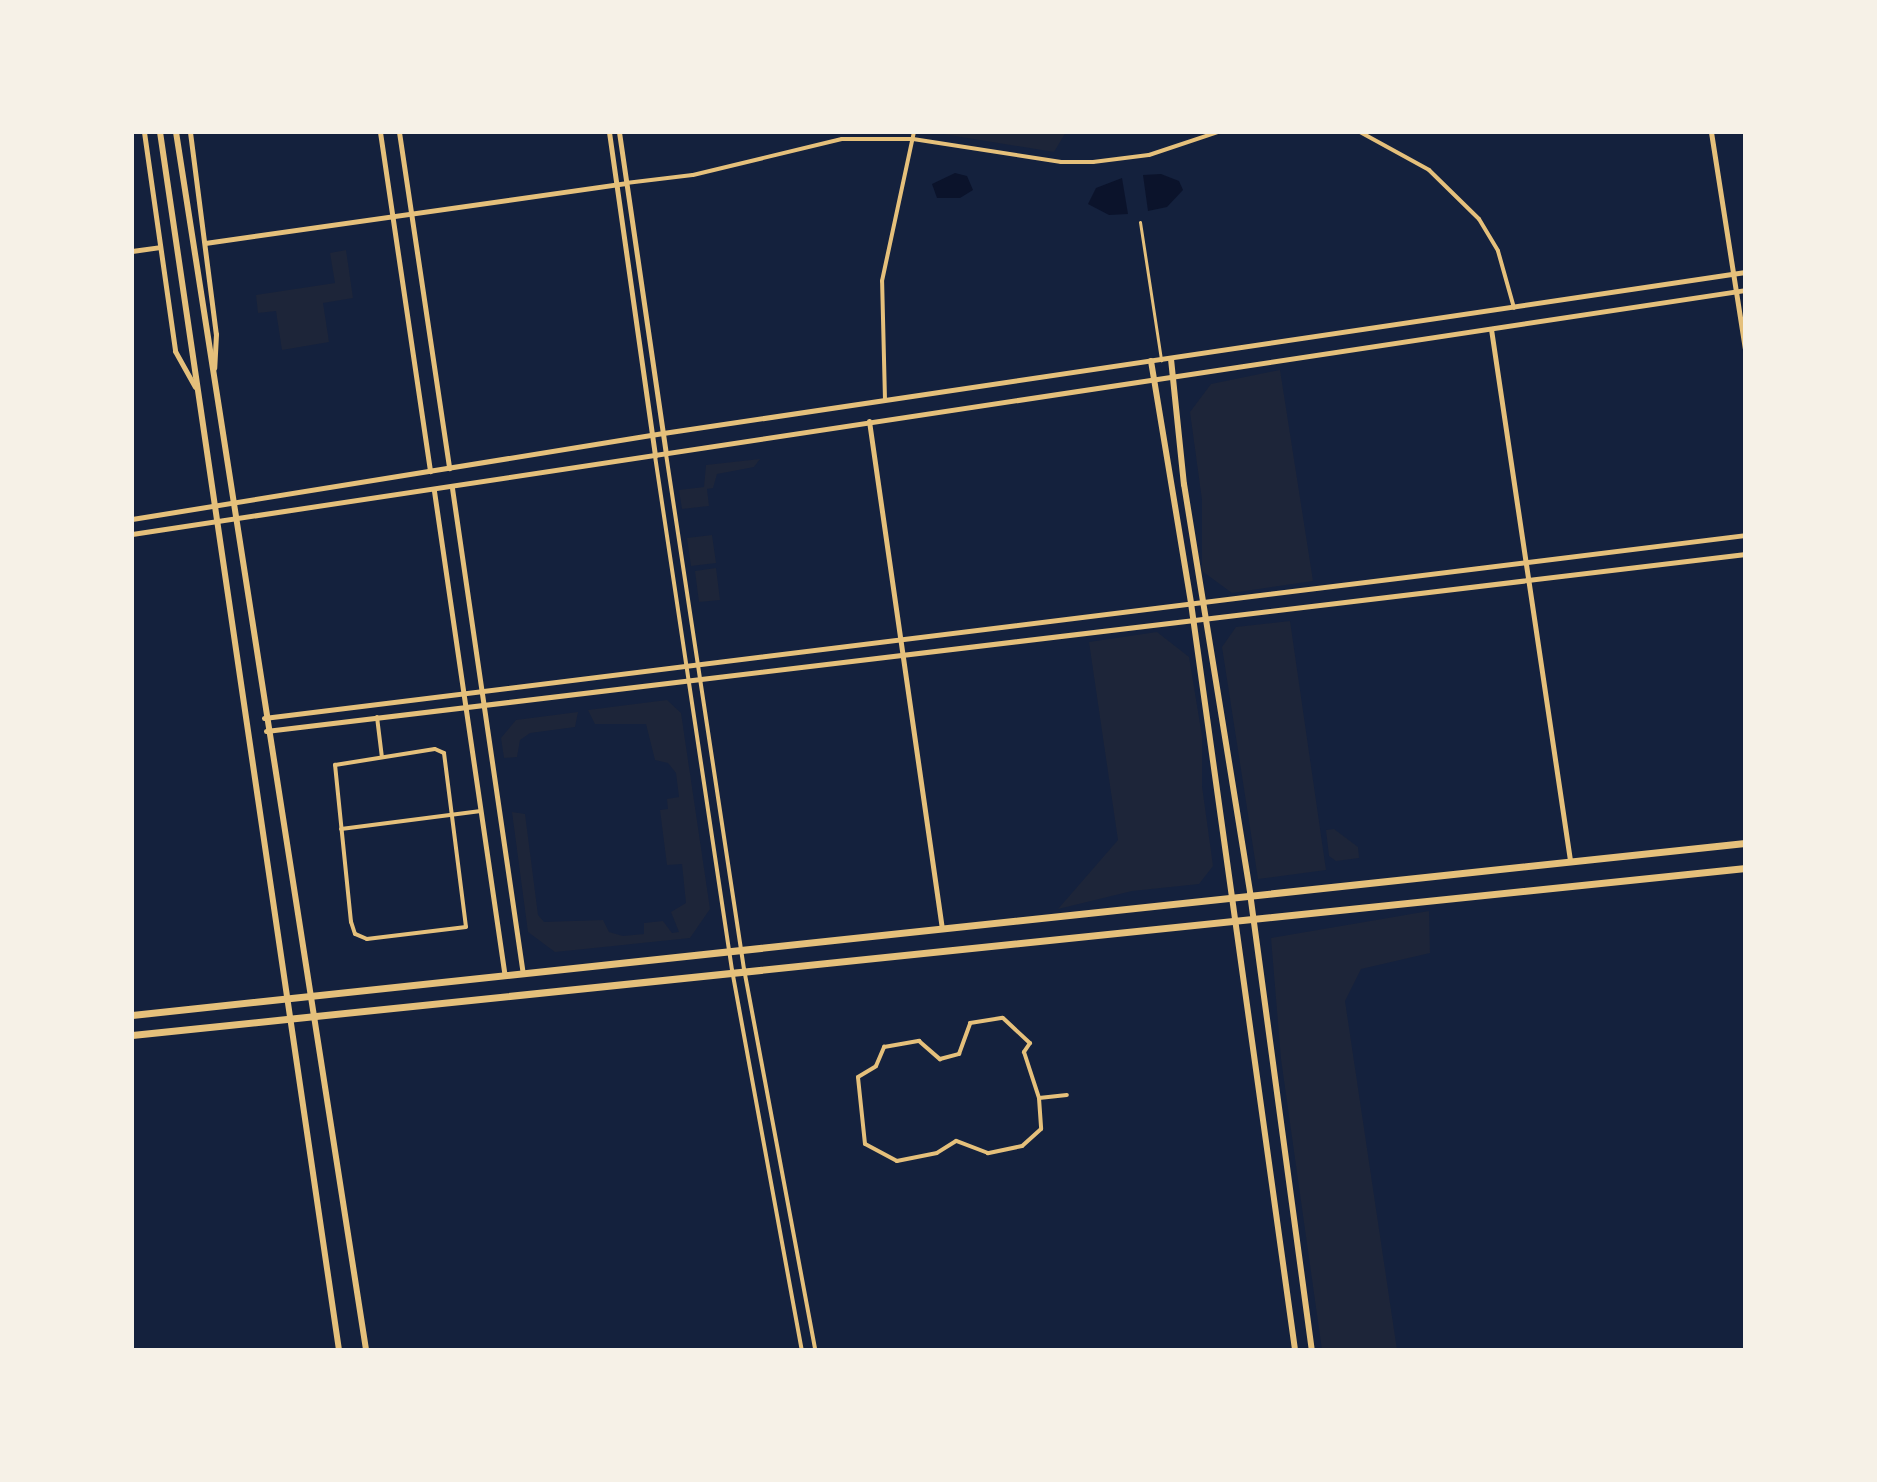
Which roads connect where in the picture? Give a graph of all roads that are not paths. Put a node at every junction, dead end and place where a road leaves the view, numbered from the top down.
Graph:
1 (144, 132) edge
2 (160, 132) edge
3 (176, 132) edge
4 (190, 132) edge
5 (380, 132) edge
6 (399, 132) edge
7 (609, 132) edge
8 (619, 132) edge
9 (914, 132) edge
10 (1218, 132) edge
11 (1360, 132) edge
12 (1711, 132) edge
13 (913, 139) junction
14 (626, 183) junction
15 (616, 184) junction
16 (411, 214) junction
17 (392, 217) junction
18 (1140, 222) dead end
19 (205, 243) junction
20 (160, 247) junction
21 (132, 251) edge
22 (1745, 272) edge
23 (1735, 274) junction
24 (1741, 291) edge
25 (1514, 308) junction
26 (1491, 329) junction
27 (1745, 348) edge
28 (1171, 359) junction
29 (1161, 360) junction
30 (1151, 361) junction
31 (1172, 375) junction
32 (211, 377) junction
33 (1154, 379) junction
34 (195, 387) junction
35 (885, 402) junction
36 (869, 421) junction
37 (663, 433) junction
38 (651, 435) junction
39 (666, 454) junction
40 (655, 456) junction
41 (449, 468) junction
42 (430, 471) junction
43 (452, 488) junction
44 (434, 491) junction
45 (231, 503) junction
46 (211, 506) junction
47 (132, 519) edge
48 (233, 520) junction
49 (214, 522) junction
50 (132, 534) edge
51 (1745, 535) edge
52 (1745, 554) edge
53 (1526, 563) junction
54 (1528, 579) junction
55 (1191, 603) junction
56 (1202, 603) junction
57 (1204, 618) junction
58 (1193, 620) junction
59 (901, 639) junction
60 (903, 654) junction
61 (699, 664) junction
62 (686, 666) junction
63 (701, 678) junction
64 (689, 679) junction
65 (483, 690) junction
66 (465, 693) junction
67 (485, 704) junction
68 (467, 706) junction
69 (377, 717) junction
70 (264, 718) junction
71 (266, 731) junction
72 (382, 756) junction
73 (481, 811) junction
74 (452, 815) junction
75 (340, 829) junction
76 (1745, 843) edge
77 (1570, 860) junction
78 (1745, 868) edge
79 (1250, 893) junction
80 (1232, 895) junction
81 (1254, 922) junction
82 (1236, 923) junction
83 (942, 929) junction
84 (742, 951) junction
85 (730, 953) junction
86 (744, 969) junction
87 (732, 970) junction
88 (523, 974) junction
89 (505, 976) junction
90 (308, 996) junction
91 (285, 999) junction
92 (132, 1015) edge
93 (311, 1017) junction
94 (288, 1020) junction
95 (132, 1035) edge
96 (1067, 1095) dead end
97 (1039, 1098) junction
98 (339, 1350) edge
99 (366, 1350) edge
100 (802, 1350) edge
101 (815, 1350) edge
102 (1295, 1350) edge
103 (1312, 1350) edge

1 - 20 street
2 - 34 main road
3 - 32 main road
4 - 19 street
5 - 17 street
6 - 16 street
7 - 15 street
8 - 14 street
9 - 13 street
10 - 13 street
11 - 25 street
12 - 23 street
13 - 14 street
13 - 35 street
14 - 15 street
14 - 37 street
15 - 16 street
15 - 38 street
16 - 17 street
16 - 41 street
17 - 19 street
17 - 42 street
18 - 29 street
19 - 32 street
20 - 21 street
20 - 34 street
22 - 23 street
23 - 24 street
23 - 25 street
24 - 26 street
24 - 27 street
25 - 28 street
26 - 31 street
26 - 53 street
28 - 29 street
28 - 31 main road
29 - 30 street
30 - 33 main road
30 - 35 street
31 - 33 street
31 - 56 main road
32 - 45 main road
33 - 36 street
33 - 55 main road
34 - 46 main road
35 - 37 street
36 - 39 street
36 - 59 street
37 - 38 street
37 - 39 street
38 - 40 street
38 - 41 street
39 - 40 street
39 - 61 street
40 - 43 street
40 - 62 street
41 - 42 street
42 - 45 street
43 - 44 street
43 - 65 street
44 - 48 street
44 - 66 street
45 - 46 street
45 - 48 main road
46 - 47 street
46 - 49 main road
48 - 49 street
48 - 70 main road
49 - 50 street
49 - 91 main road
51 - 53 street
52 - 54 street
53 - 54 street
53 - 56 street
54 - 57 street
54 - 77 street
55 - 56 street
55 - 58 main road
55 - 59 street
56 - 57 main road
57 - 58 street
57 - 79 main road
58 - 60 street
58 - 80 main road
59 - 60 street
59 - 61 street
60 - 63 street
60 - 83 street
61 - 62 street
61 - 63 street
62 - 64 street
62 - 65 street
63 - 64 street
63 - 84 street
64 - 67 street
64 - 85 street
65 - 66 street
65 - 67 street
66 - 68 street
66 - 70 street
67 - 68 street
67 - 88 street
68 - 69 street
68 - 73 street
69 - 71 street
69 - 72 street
70 - 71 main road
71 - 90 main road
72 - 74 street
72 - 75 street
73 - 74 street
73 - 89 street
74 - 75 street
74 - 75 street
76 - 77 main road
77 - 79 main road
78 - 81 main road
79 - 80 main road
79 - 81 main road
80 - 82 main road
80 - 83 main road
81 - 82 main road
81 - 103 main road
82 - 86 main road
82 - 102 main road
83 - 84 main road
84 - 85 main road
84 - 86 street
85 - 87 street
85 - 88 main road
86 - 87 main road
86 - 101 street
87 - 93 main road
87 - 100 street
88 - 89 main road
89 - 90 main road
90 - 91 main road
90 - 93 main road
91 - 92 main road
91 - 94 main road
93 - 94 main road
93 - 99 main road
94 - 95 main road
94 - 98 main road
96 - 97 street
97 - 97 street

